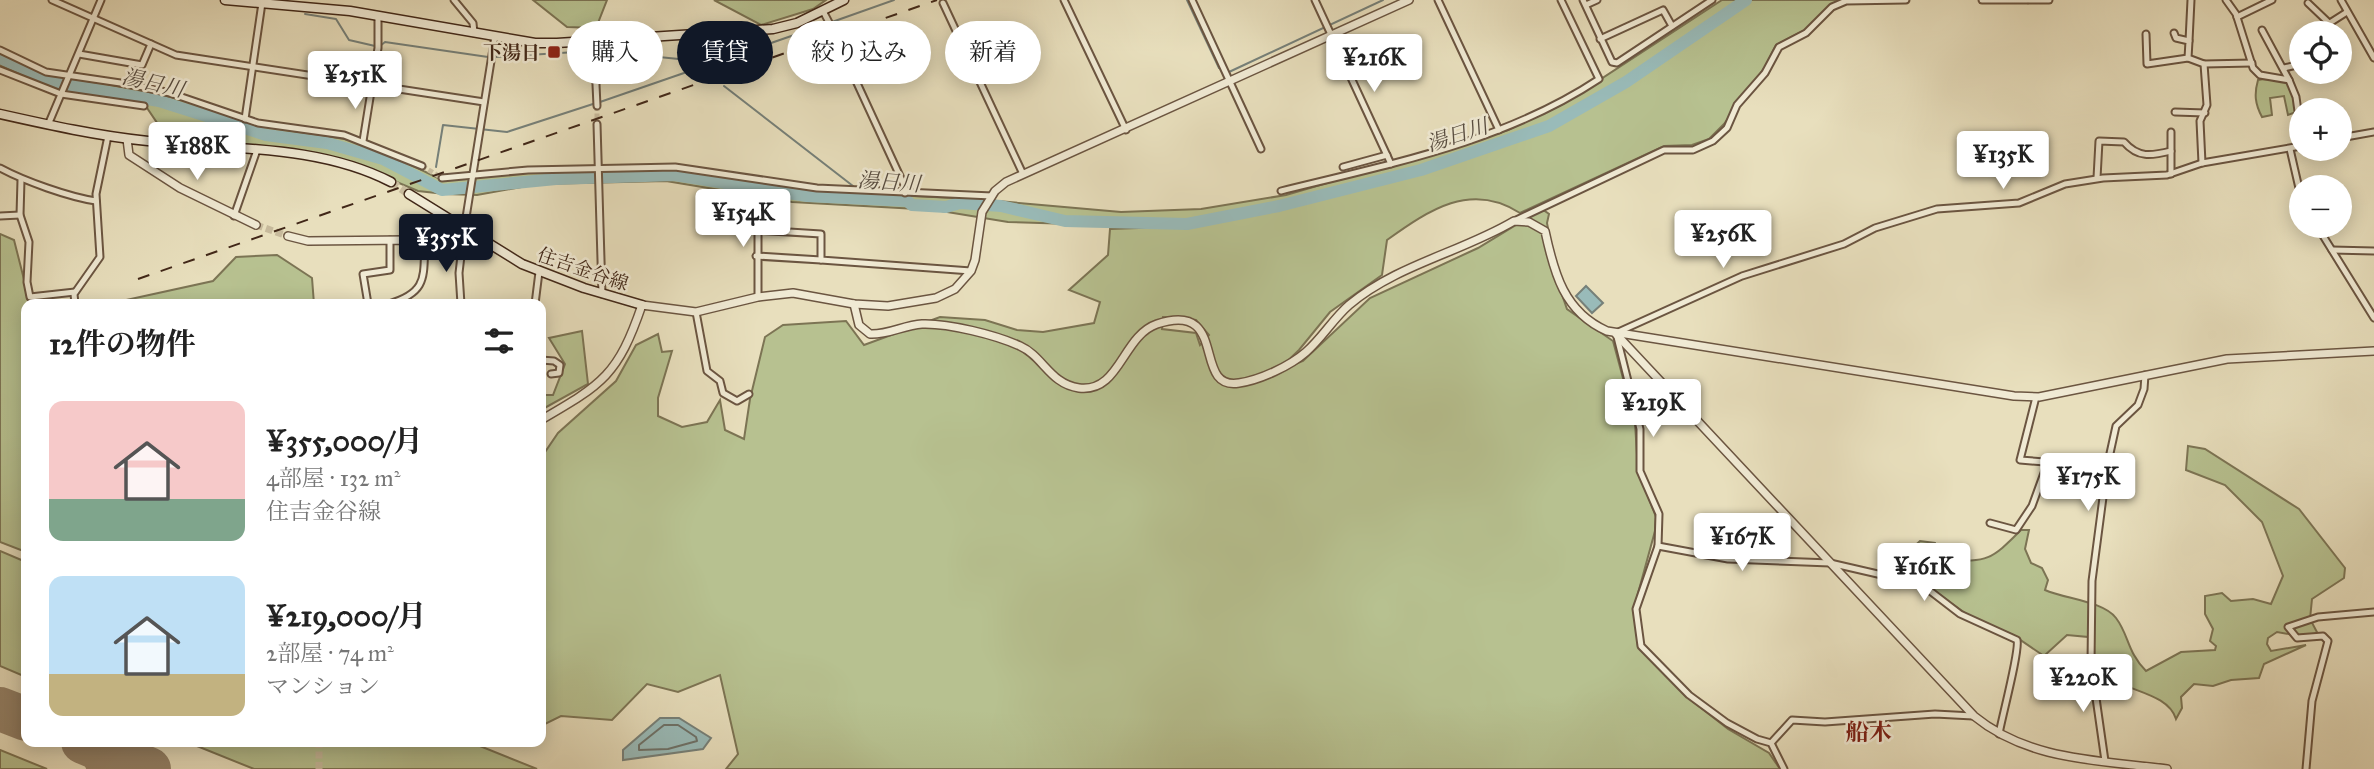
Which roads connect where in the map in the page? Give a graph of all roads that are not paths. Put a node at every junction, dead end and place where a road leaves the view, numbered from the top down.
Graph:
1 (52, 0) edge
2 (101, 0) edge
3 (225, 0) edge
4 (454, 0) edge
5 (844, 0) edge
6 (1064, 0) edge
7 (1192, 0) edge
8 (1315, 0) edge
9 (1409, 0) edge
10 (1438, 0) edge
11 (1561, 0) edge
12 (1598, 0) edge
13 (1712, 0) edge
14 (1906, 0) edge
15 (1982, 0) edge
16 (2028, 0) edge
17 (2049, 0) edge
18 (2191, 0) edge
19 (2226, 0) edge
20 (2272, 0) edge
21 (2341, 0) edge
22 (262, 3) junction
23 (1585, 3) edge
24 (1700, 3) edge
25 (2308, 3) dead end
26 (943, 4) dead end
27 (823, 11) junction
28 (2347, 12) junction
29 (378, 16) junction
30 (2237, 17) junction
31 (93, 18) junction
32 (828, 21) edge
33 (2327, 21) edge
34 (2332, 21) edge
35 (1672, 26) junction
36 (1329, 30) junction
37 (2262, 30) dead end
38 (474, 33) junction
39 (2174, 33) dead end
40 (2146, 34) dead end
41 (495, 36) junction
42 (2374, 37) edge
43 (1600, 39) junction
44 (663, 41) edge
45 (2189, 41) junction
46 (2365, 41) junction
47 (151, 44) junction
48 (567, 46) edge
49 (0, 50) edge
50 (79, 54) junction
51 (2188, 58) junction
52 (2374, 58) edge
53 (2252, 63) junction
54 (2204, 64) junction
55 (252, 67) junction
56 (2289, 67) edge
57 (2284, 68) junction
58 (0, 70) edge
59 (68, 76) junction
60 (2289, 80) joint
61 (1230, 81) junction
62 (596, 84) edge
63 (858, 84) edge
64 (372, 85) junction
65 (61, 94) junction
66 (484, 102) junction
67 (144, 106) dead end
68 (597, 106) tunnel mouth
69 (2175, 112) dead end
70 (2205, 113) junction
71 (0, 114) edge
72 (245, 119) junction
73 (597, 124) tunnel mouth
74 (48, 125) junction
75 (1126, 130) junction
76 (1499, 130) junction
77 (2171, 132) dead end
78 (2374, 132) edge
79 (108, 136) junction
80 (2352, 136) edge
81 (127, 139) junction
82 (363, 141) junction
83 (1261, 149) dead end
84 (2289, 149) edge
85 (257, 150) junction
86 (2171, 151) junction
87 (1387, 155) junction
88 (2202, 163) junction
89 (1391, 164) junction
90 (422, 166) tunnel mouth
91 (599, 167) junction
92 (1343, 167) dead end
93 (0, 168) edge
94 (474, 174) junction
95 (1023, 174) junction
96 (2171, 174) junction
97 (442, 177) tunnel mouth
98 (2097, 178) junction
99 (21, 180) junction
100 (391, 182) tunnel mouth
101 (1280, 191) dead end
102 (409, 194) tunnel mouth
103 (905, 194) junction
104 (991, 197) junction
105 (758, 200) dead end
106 (96, 201) junction
107 (20, 215) junction
108 (0, 216) edge
109 (234, 216) junction
110 (1514, 221) junction
111 (257, 225) tunnel mouth
112 (464, 229) junction
113 (756, 230) junction
114 (288, 236) tunnel mouth
115 (2324, 238) edge
116 (390, 239) junction
117 (425, 241) junction
118 (462, 247) junction
119 (2332, 250) junction
120 (2374, 251) edge
121 (756, 256) junction
122 (821, 260) junction
123 (971, 271) junction
124 (539, 272) junction
125 (75, 292) junction
126 (602, 294) junction
127 (758, 297) junction
128 (75, 299) edge
129 (367, 299) edge
130 (406, 299) edge
131 (461, 299) edge
132 (535, 299) edge
133 (854, 304) junction
134 (642, 305) junction
135 (2371, 309) edge
136 (696, 312) junction
137 (2374, 318) edge
138 (1616, 333) junction
139 (2374, 351) edge
140 (546, 360) edge
141 (551, 374) dead end
142 (2145, 375) junction
143 (749, 394) dead end
144 (2036, 397) junction
145 (546, 417) edge
146 (2048, 461) junction
147 (2107, 467) junction
148 (1990, 523) dead end
149 (1658, 546) junction
150 (1830, 563) junction
151 (2374, 612) edge
152 (1974, 716) junction
153 (1999, 734) junction
154 (1771, 743) junction
155 (2105, 761) junction
156 (1784, 769) edge
157 (2167, 769) edge
158 (2306, 769) edge

1 - 31 street
2 - 31 street
3 - 22 main road
4 - 38 street
5 - 27 main road
6 - 75 street
7 - 61 street
8 - 36 street
9 - 36 street
10 - 76 street
11 - 76 street
12 - 23 street
13 - 24 street
14 - 110 street
15 - 16 street
16 - 17 street
18 - 45 street
19 - 30 street
20 - 30 street
21 - 28 street
22 - 29 main road
22 - 55 street
23 - 43 street
24 - 35 street
25 - 33 street
26 - 95 street
27 - 32 street
27 - 44 main road
28 - 34 street
28 - 46 street
29 - 38 main road
29 - 64 street
30 - 53 street
31 - 47 street
31 - 50 street
35 - 43 street
35 - 43 street
36 - 61 street
36 - 87 street
37 - 57 street
38 - 41 main road
39 - 45 street
40 - 51 street
41 - 48 main road
41 - 66 street
42 - 46 street
45 - 51 street
46 - 52 street
47 - 50 street
47 - 55 street
49 - 59 street
50 - 59 street
51 - 54 street
53 - 54 street
53 - 60 street
54 - 70 street
55 - 64 street
55 - 72 street
56 - 57 street
57 - 60 street
58 - 65 street
59 - 65 street
59 - 72 street
61 - 75 street
61 - 83 street
62 - 68 street
63 - 103 street
64 - 66 street
64 - 82 street
65 - 67 street
65 - 74 street
66 - 94 street
69 - 70 street
70 - 88 street
71 - 74 main road
72 - 82 street
73 - 91 street
74 - 79 main road
75 - 95 street
76 - 89 street
77 - 86 street
78 - 80 street
79 - 81 main road
79 - 106 street
81 - 85 main road
81 - 109 street
82 - 90 street
84 - 88 street
85 - 100 main road
85 - 109 street
86 - 96 street
86 - 98 street
87 - 89 street
87 - 92 street
88 - 96 street
89 - 101 street
91 - 94 street
91 - 103 street
91 - 126 street
93 - 99 street
94 - 97 street
94 - 112 street
95 - 104 street
96 - 98 street
98 - 138 street
99 - 106 street
99 - 107 street
102 - 112 main road, 住吉金谷線
103 - 104 street
104 - 123 street
105 - 113 street
106 - 125 street
107 - 108 street
107 - 125 street
109 - 111 street
110 - 133 street
110 - 138 street
112 - 118 street
112 - 124 main road, 住吉金谷線
113 - 121 street
113 - 122 street
114 - 116 street
115 - 119 street
116 - 117 street
116 - 129 street
117 - 118 street
117 - 130 street
118 - 131 street
119 - 120 street
119 - 135 street
121 - 122 street
121 - 127 street
122 - 123 street
123 - 133 street
124 - 126 main road, 住吉金谷線
124 - 132 street
125 - 128 street
126 - 134 main road, 住吉金谷線
127 - 133 street
127 - 136 street
134 - 136 street
134 - 145 street
135 - 137 street
136 - 143 street
138 - 144 street
138 - 149 street
138 - 150 street
139 - 142 street
140 - 141 street
142 - 144 street
142 - 147 street
144 - 146 street
146 - 147 street
146 - 148 street
147 - 155 street
149 - 150 street
149 - 154 street
150 - 152 street
150 - 153 street
151 - 158 street
152 - 153 street
152 - 154 street
153 - 155 street
154 - 156 street
155 - 157 street

